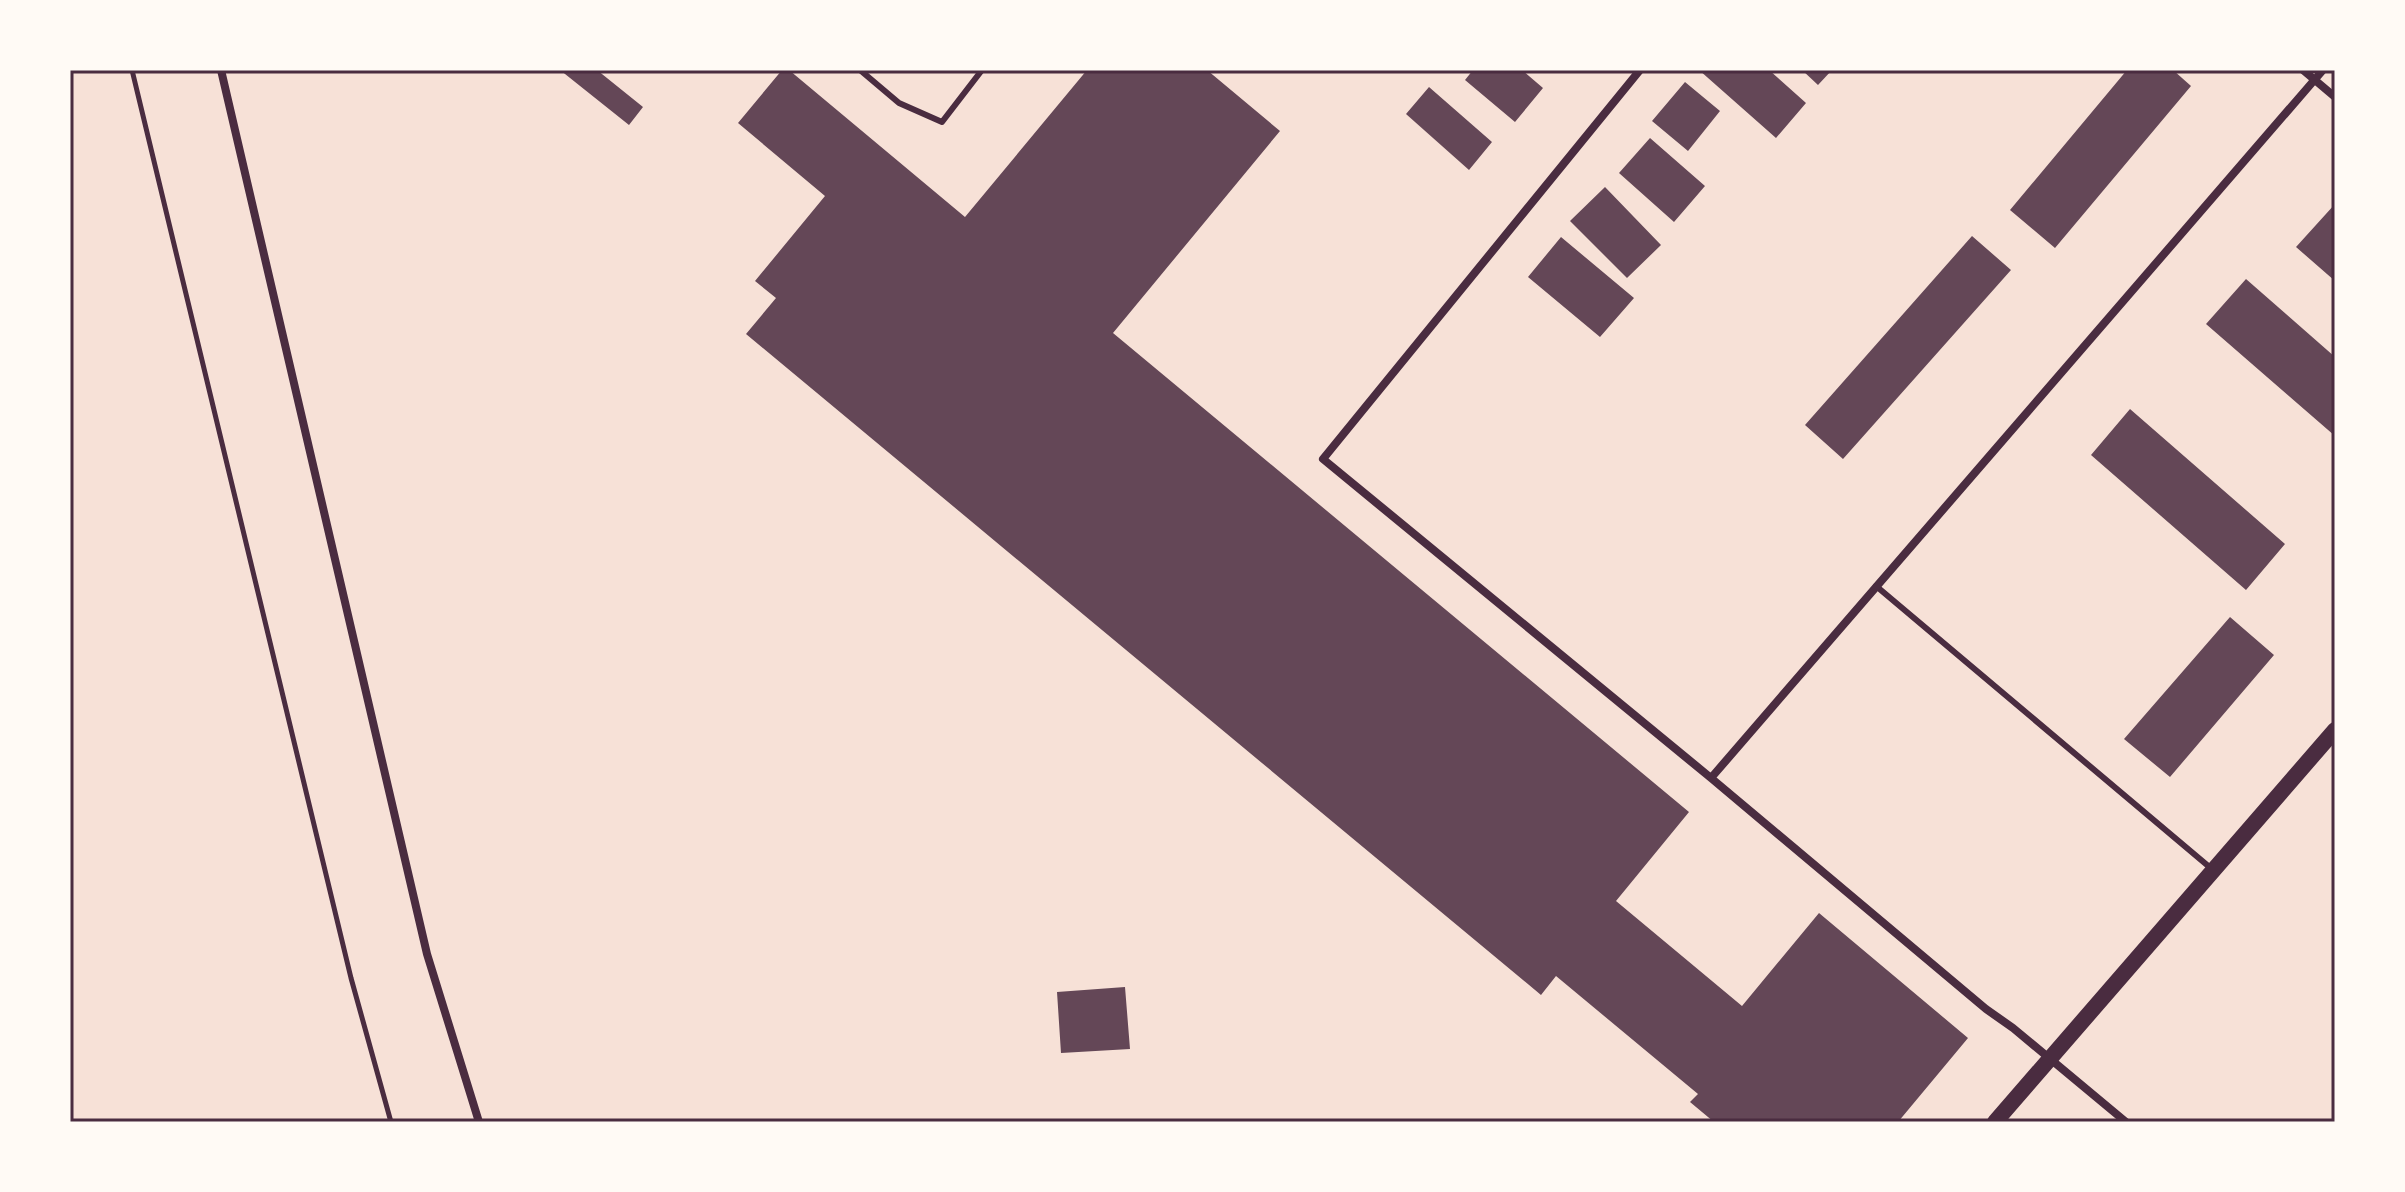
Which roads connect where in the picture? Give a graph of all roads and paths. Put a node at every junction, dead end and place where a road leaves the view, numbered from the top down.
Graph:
1 (132, 70) edge
2 (221, 70) edge
3 (860, 70) edge
4 (982, 70) edge
5 (1640, 70) edge
6 (2303, 70) edge
7 (2323, 70) edge
8 (2315, 80) junction
9 (2335, 97) edge
10 (1876, 586) junction
11 (2335, 730) edge
12 (1711, 778) junction
13 (2213, 870) junction
14 (2050, 1059) junction
15 (391, 1122) edge
16 (479, 1122) edge
17 (1995, 1122) edge
18 (2126, 1122) edge

1 - 15 path
2 - 16 street
3 - 4 lane
5 - 12 street
6 - 8 street
7 - 8 street
8 - 9 street
8 - 10 street
10 - 12 street
10 - 13 lane
11 - 13 main road
12 - 14 street
13 - 14 main road
14 - 17 main road
14 - 18 street

